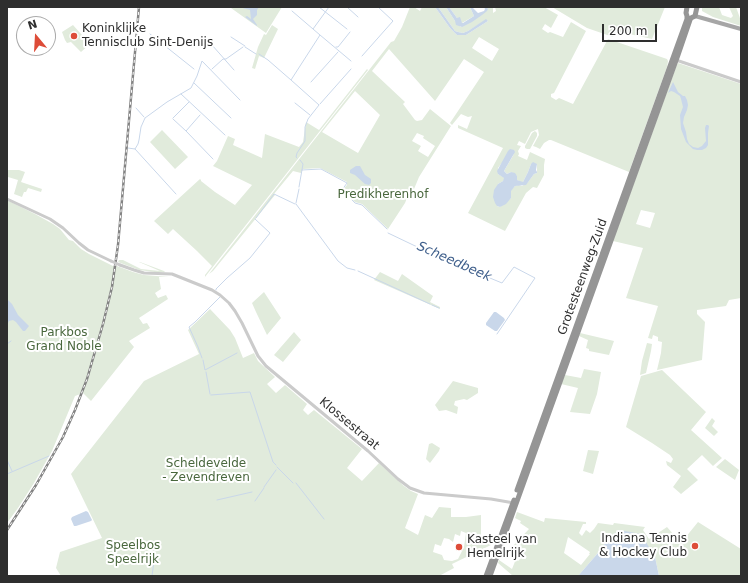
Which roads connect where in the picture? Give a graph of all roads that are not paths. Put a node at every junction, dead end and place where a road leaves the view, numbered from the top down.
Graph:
1 (687, 7) edge
2 (693, 14) edge
3 (741, 29) edge
4 (675, 59) junction
5 (741, 82) edge
6 (7, 199) edge
7 (514, 503) junction
8 (486, 576) edge
9 (490, 576) edge

1 - 2 highway, Grotesteenweg-Zuid
2 - 3 main road
2 - 4 highway, Grotesteenweg-Zuid
4 - 5 street
4 - 7 highway, Grotesteenweg-Zuid
6 - 7 street, Klossestraat, bridge
7 - 8 highway
7 - 9 highway

